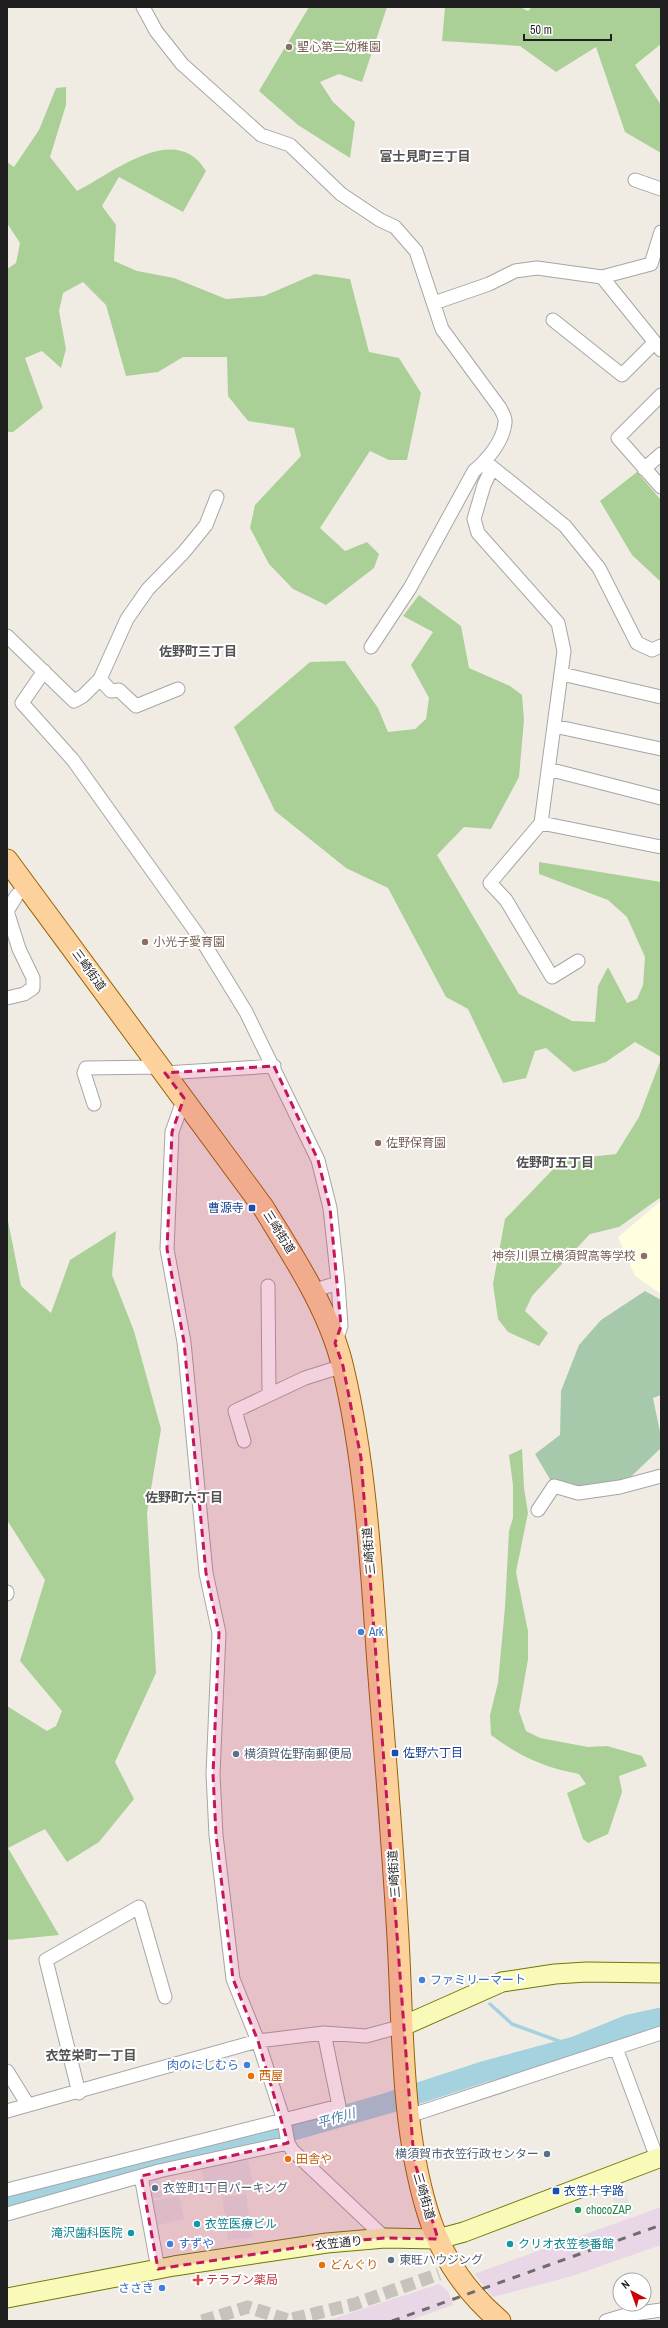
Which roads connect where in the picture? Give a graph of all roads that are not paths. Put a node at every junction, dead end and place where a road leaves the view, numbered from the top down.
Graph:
1 (143, 7) edge
2 (635, 180) dead end
3 (661, 189) edge
4 (661, 232) edge
5 (602, 277) junction
6 (434, 303) junction
7 (553, 320) dead end
8 (658, 346) edge
9 (661, 395) edge
10 (661, 454) edge
11 (489, 465) junction
12 (644, 469) junction
13 (661, 487) edge
14 (217, 497) dead end
15 (7, 636) edge
16 (661, 646) edge
17 (371, 647) dead end
18 (44, 671) junction
19 (562, 674) junction
20 (100, 679) junction
21 (178, 689) dead end
22 (661, 697) edge
23 (554, 726) junction
24 (661, 748) edge
25 (548, 769) junction
26 (661, 798) edge
27 (541, 823) junction
28 (661, 847) edge
29 (7, 860) edge
30 (27, 887) junction
31 (578, 960) dead end
32 (7, 998) edge
33 (274, 1066) junction
34 (163, 1070) junction
35 (184, 1098) junction
36 (94, 1104) dead end
37 (338, 1283) junction
38 (268, 1286) dead end
39 (312, 1290) junction
40 (335, 1343) junction
41 (342, 1366) junction
42 (269, 1393) junction
43 (244, 1441) dead end
44 (661, 1476) edge
45 (538, 1510) dead end
46 (661, 1973) edge
47 (165, 1997) dead end
48 (403, 2026) junction
49 (324, 2033) junction
50 (661, 2033) edge
51 (258, 2041) junction
52 (616, 2048) junction
53 (7, 2071) edge
54 (79, 2093) junction
55 (28, 2105) junction
56 (7, 2111) edge
57 (409, 2116) junction
58 (284, 2121) junction
59 (288, 2142) junction
60 (659, 2157) edge
61 (141, 2176) junction
62 (7, 2190) edge
63 (7, 2214) edge
64 (385, 2238) junction
65 (438, 2239) junction
66 (158, 2269) junction
67 (7, 2298) edge
68 (661, 2310) edge
69 (500, 2321) edge
70 (606, 2321) edge

1 - 6 street
2 - 3 street
4 - 5 street
5 - 6 street
5 - 8 street
6 - 11 street
7 - 8 street
9 - 12 street
10 - 12 street
11 - 16 street
11 - 17 street
11 - 19 street
12 - 13 street
14 - 20 street
15 - 18 street
18 - 20 street
18 - 33 street
19 - 22 street
19 - 23 street
20 - 21 street
23 - 24 street
23 - 25 street
25 - 26 street
25 - 27 street
27 - 28 street
27 - 31 street
29 - 30 main road, 三崎街道
30 - 32 street
30 - 34 main road, 三崎街道
33 - 34 street
33 - 37 street
34 - 35 main road, 三崎街道
34 - 36 street
35 - 39 main road, 三崎街道
35 - 51 street
37 - 39 street
37 - 40 street
38 - 42 street
39 - 40 main road, 三崎街道
40 - 41 main road, 三崎街道
41 - 42 street
41 - 48 main road, 三崎街道
42 - 43 street
44 - 45 street
46 - 48 street
47 - 54 street
48 - 49 street
48 - 57 main road, 三崎街道
49 - 51 street
49 - 58 street
50 - 52 street
51 - 54 street
51 - 58 street
52 - 57 street
52 - 60 street
53 - 55 street
54 - 55 street
55 - 56 street
57 - 65 main road, 三崎街道
58 - 59 street
58 - 62 street
59 - 61 street
59 - 64 street
60 - 65 street, 衣笠通り
61 - 63 street
61 - 66 street
64 - 65 street, 衣笠通り
64 - 66 street, 衣笠通り
65 - 69 main road, 三崎街道
66 - 67 street, 衣笠通り
68 - 70 street

